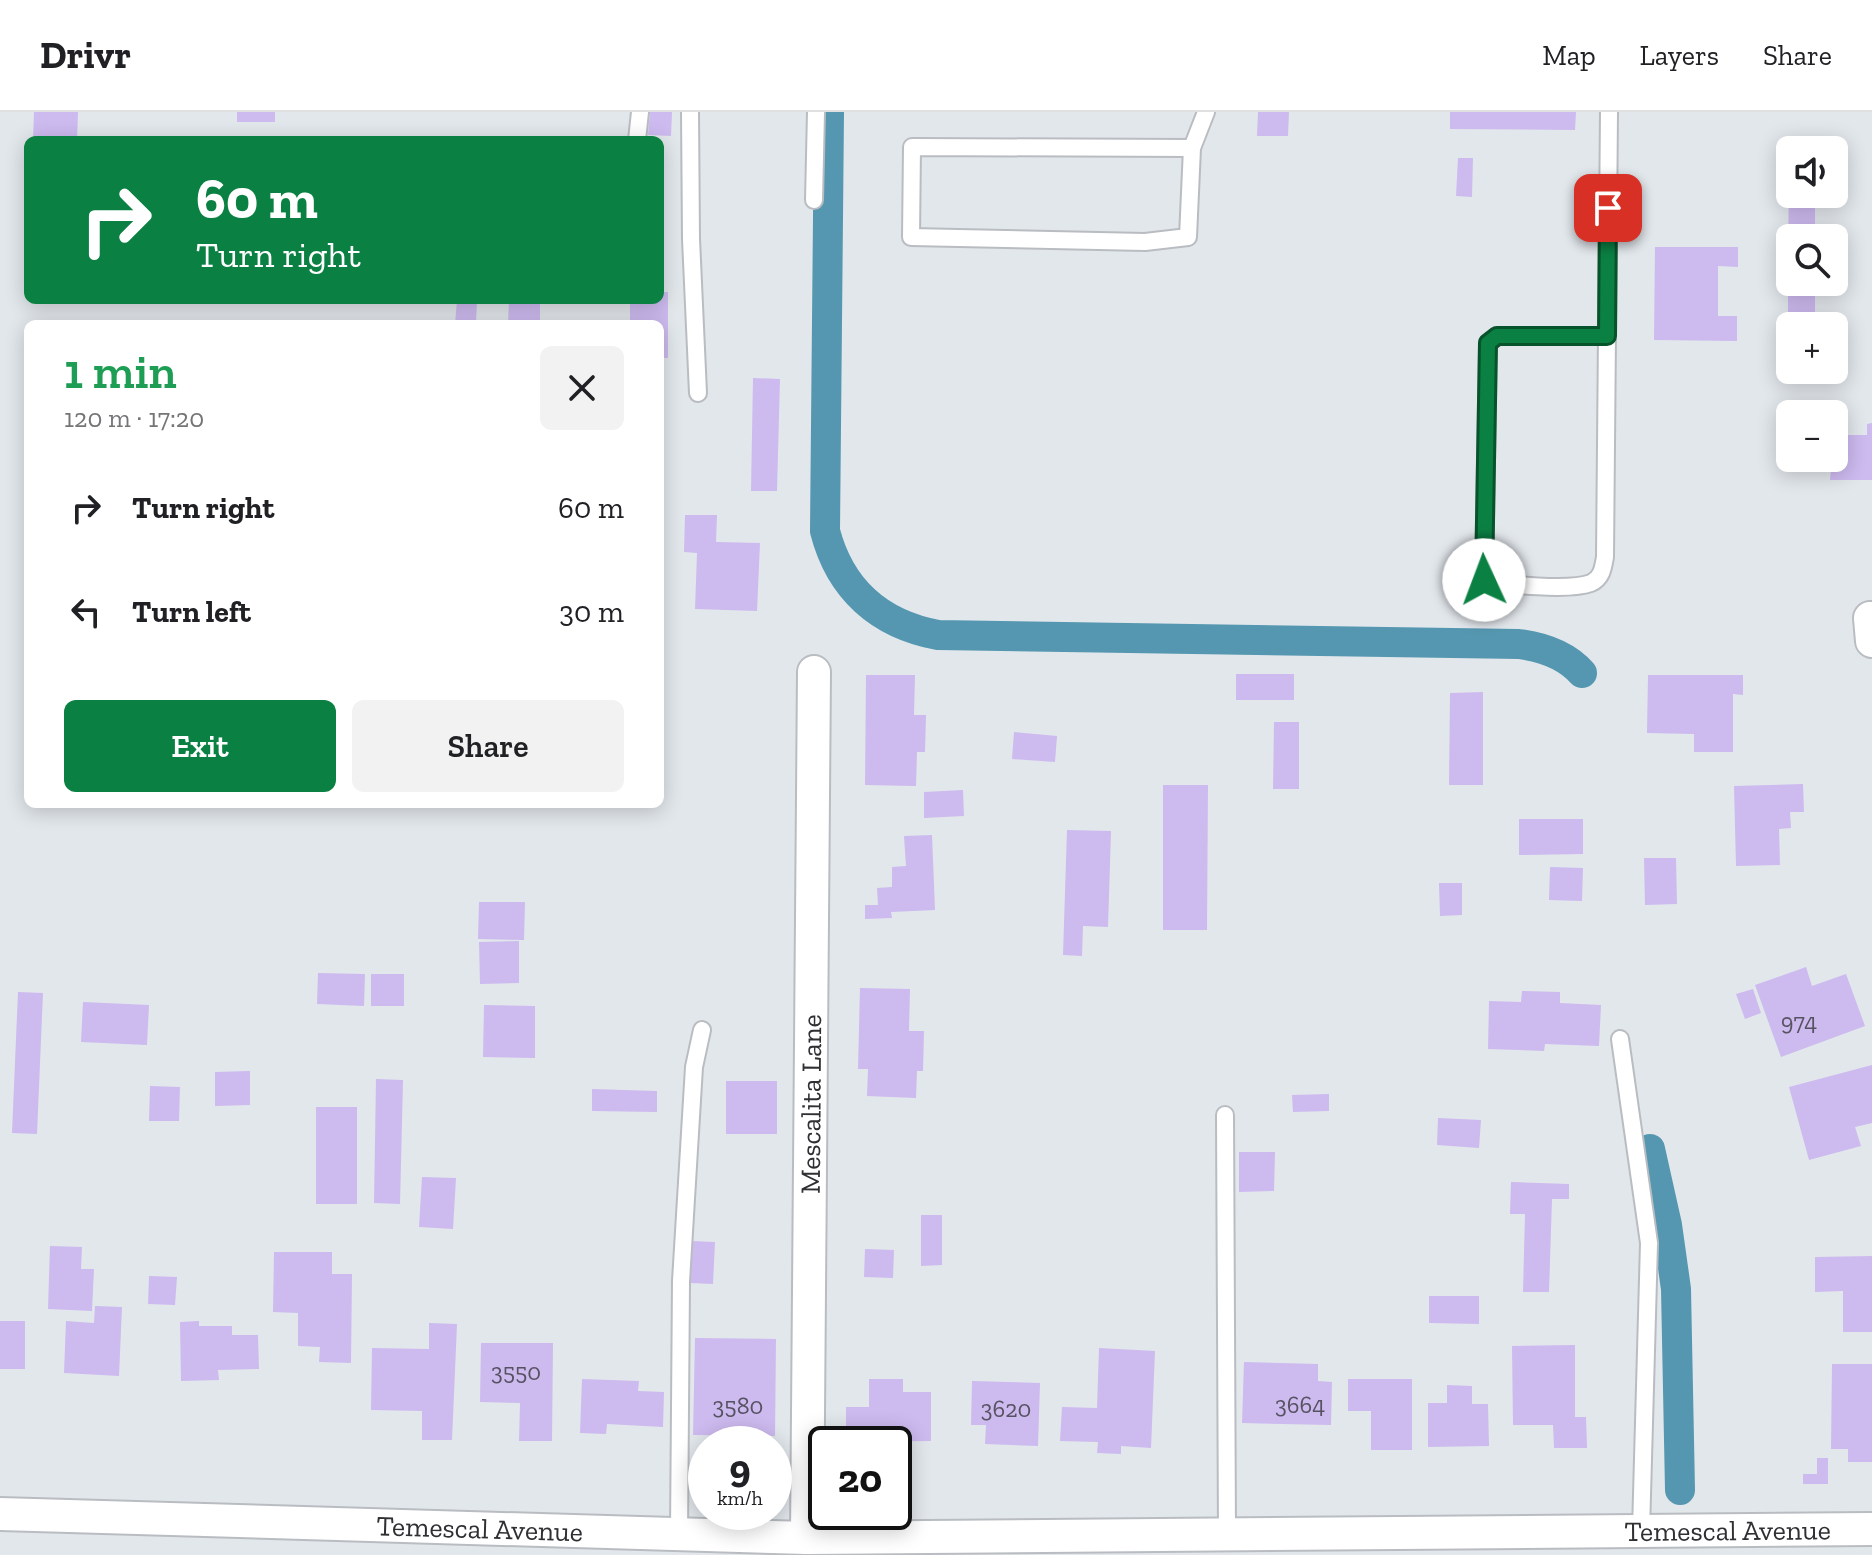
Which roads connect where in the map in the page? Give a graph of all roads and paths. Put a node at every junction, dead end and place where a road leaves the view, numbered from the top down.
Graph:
1 (640, 112) edge
2 (690, 112) edge
3 (816, 112) edge
4 (1206, 112) edge
5 (1609, 112) edge
6 (637, 136) edge
7 (1192, 148) junction
8 (814, 200) dead end
9 (1607, 336) junction
10 (698, 393) dead end
11 (814, 672) dead end
12 (702, 1030) dead end
13 (1620, 1039) dead end
14 (1225, 1115) dead end
15 (0, 1514) edge
16 (1872, 1529) edge
17 (1641, 1531) junction
18 (679, 1534) junction
19 (1227, 1534) junction
20 (807, 1538) junction

1 - 6 lane
2 - 10 lane
3 - 8 lane
4 - 7 lane
5 - 9 lane
7 - 7 lane
9 - 9 lane
11 - 20 street, Mescalita Lane
12 - 18 lane
13 - 17 lane
14 - 19 lane
15 - 18 street, Temescal Avenue
16 - 17 street, Temescal Avenue
17 - 19 street, Temescal Avenue
18 - 20 street, Temescal Avenue
19 - 20 street, Temescal Avenue

